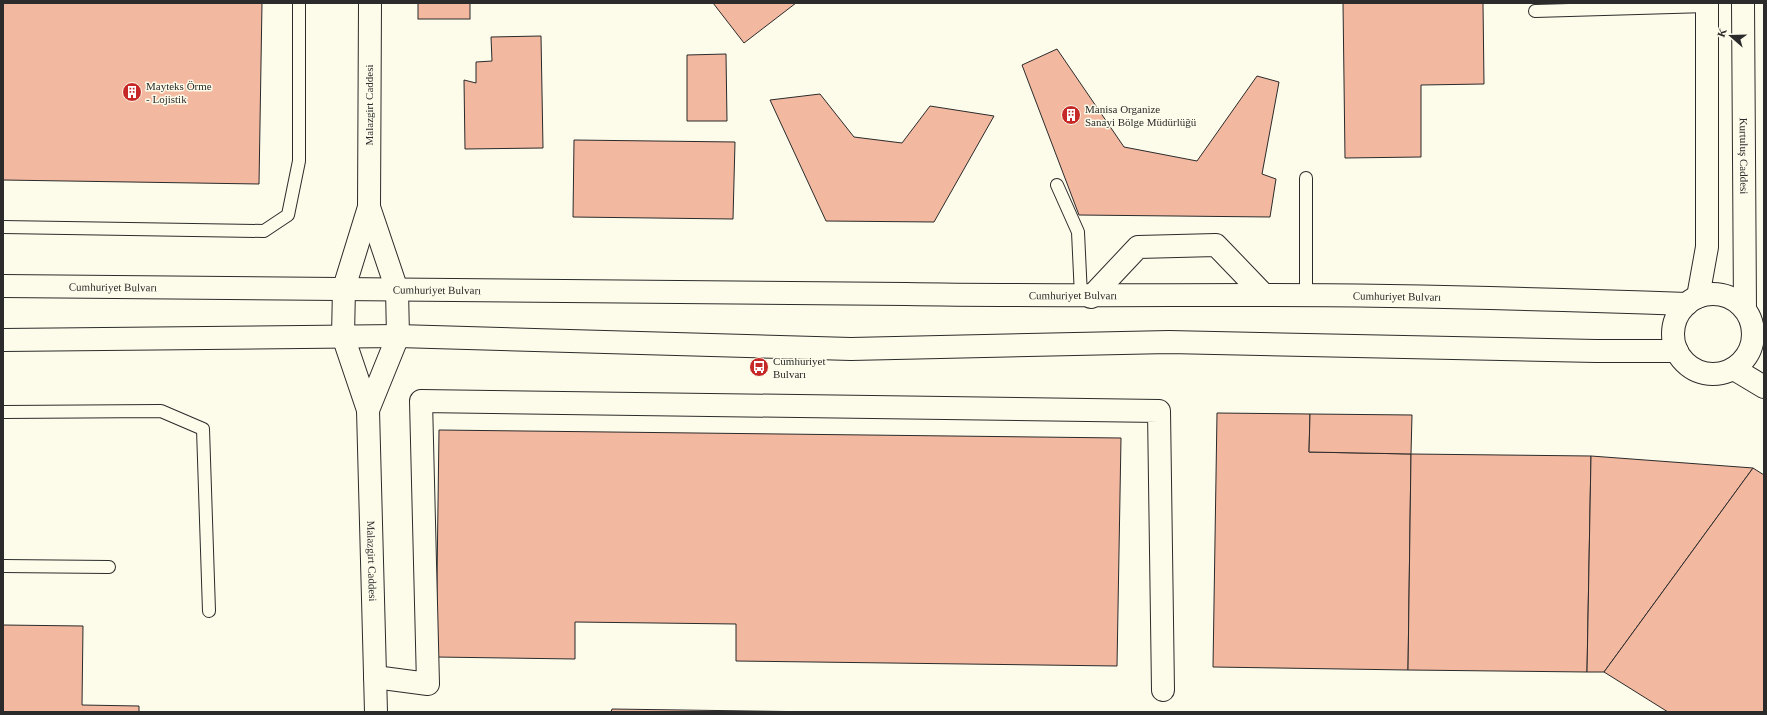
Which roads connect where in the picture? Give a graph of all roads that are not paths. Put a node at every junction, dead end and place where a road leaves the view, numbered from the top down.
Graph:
1 (299, 3) edge
2 (370, 3) edge
3 (1743, 3) edge
4 (1707, 4) edge
5 (1535, 11) dead end
6 (1306, 178) dead end
7 (1057, 185) dead end
8 (369, 207) junction
9 (3, 227) edge
10 (3, 286) edge
11 (344, 288) junction
12 (397, 290) junction
13 (1264, 295) junction
14 (1306, 295) junction
15 (1086, 296) junction
16 (1692, 301) junction
17 (1753, 319) edge
18 (344, 336) junction
19 (398, 336) junction
20 (3, 340) edge
21 (1677, 351) junction
22 (1734, 369) junction
23 (1764, 387) edge
24 (368, 410) junction
25 (3, 412) edge
26 (3, 566) edge
27 (109, 567) dead end
28 (209, 611) dead end
29 (374, 677) junction
30 (1163, 690) dead end
31 (376, 712) edge

1 - 9 lane
2 - 8 main road, Malazgirt Caddesi
3 - 17 main road, Kurtuluş Caddesi
4 - 5 lane
4 - 16 main road
6 - 14 lane
7 - 15 lane
8 - 11 main road
8 - 12 main road
10 - 11 main road, Cumhuriyet Bulvarı
11 - 12 main road, Cumhuriyet Bulvarı
11 - 18 main road
12 - 15 main road, Cumhuriyet Bulvarı
12 - 19 main road
13 - 14 main road, Cumhuriyet Bulvarı
13 - 15 main road, Cumhuriyet Bulvarı
13 - 15 main road
14 - 16 main road, Cumhuriyet Bulvarı
16 - 17 main road
16 - 21 main road
17 - 22 main road
18 - 19 main road
18 - 20 main road
18 - 24 main road
19 - 21 main road
19 - 24 main road
21 - 22 main road
22 - 23 main road
24 - 29 main road, Malazgirt Caddesi
25 - 28 lane
26 - 27 lane
29 - 30 main road
29 - 31 main road, Malazgirt Caddesi

